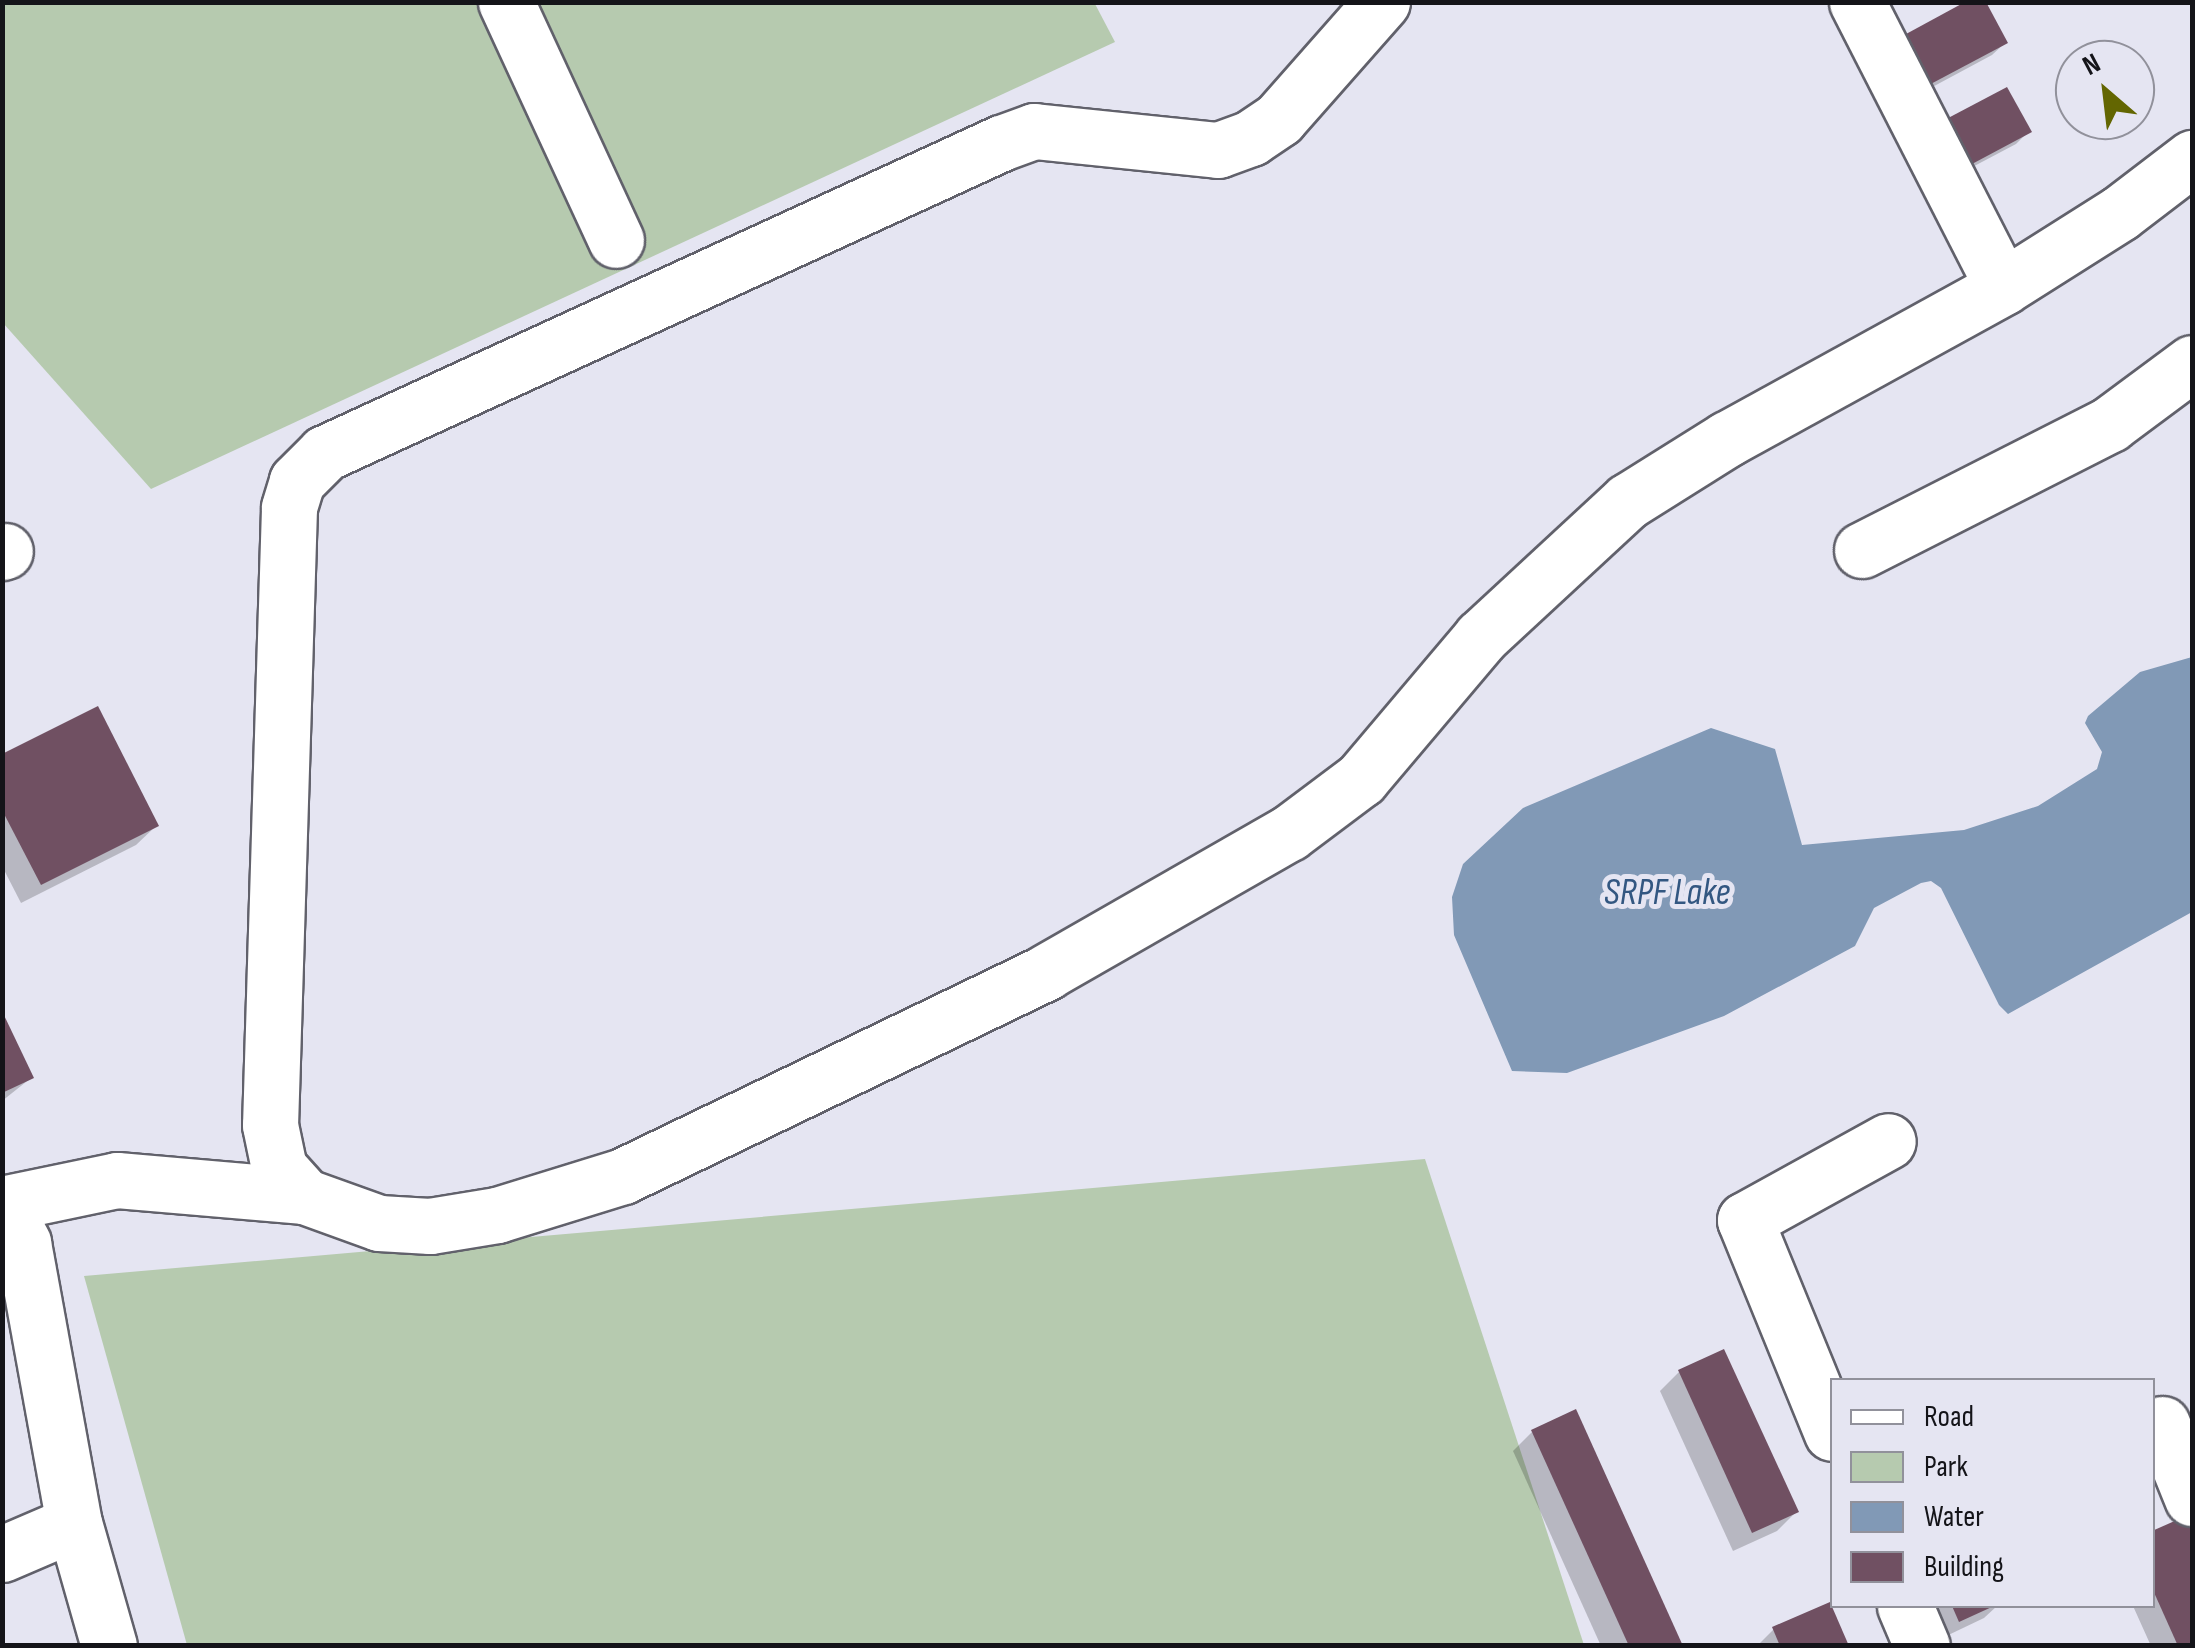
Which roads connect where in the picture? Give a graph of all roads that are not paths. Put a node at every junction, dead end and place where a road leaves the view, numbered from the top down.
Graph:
1 (506, 2) edge
2 (1382, 2) edge
3 (1856, 2) edge
4 (2192, 158) edge
5 (616, 240) dead end
6 (2004, 288) junction
7 (2192, 363) edge
8 (1862, 550) dead end
9 (1888, 1141) dead end
10 (304, 1196) junction
11 (2, 1204) edge
12 (2, 1215) edge
13 (24, 1378) edge
14 (2162, 1424) dead end
15 (1830, 1427) edge
16 (2192, 1498) edge
17 (74, 1523) junction
18 (2, 1554) edge
19 (1906, 1608) edge
20 (109, 1646) edge
21 (1922, 1646) edge

1 - 5 street
2 - 10 street
3 - 6 street
4 - 6 street
6 - 10 street
7 - 8 street
9 - 15 street
10 - 11 street
12 - 13 street
13 - 17 street
14 - 16 street
17 - 18 street
17 - 20 street
19 - 21 street

